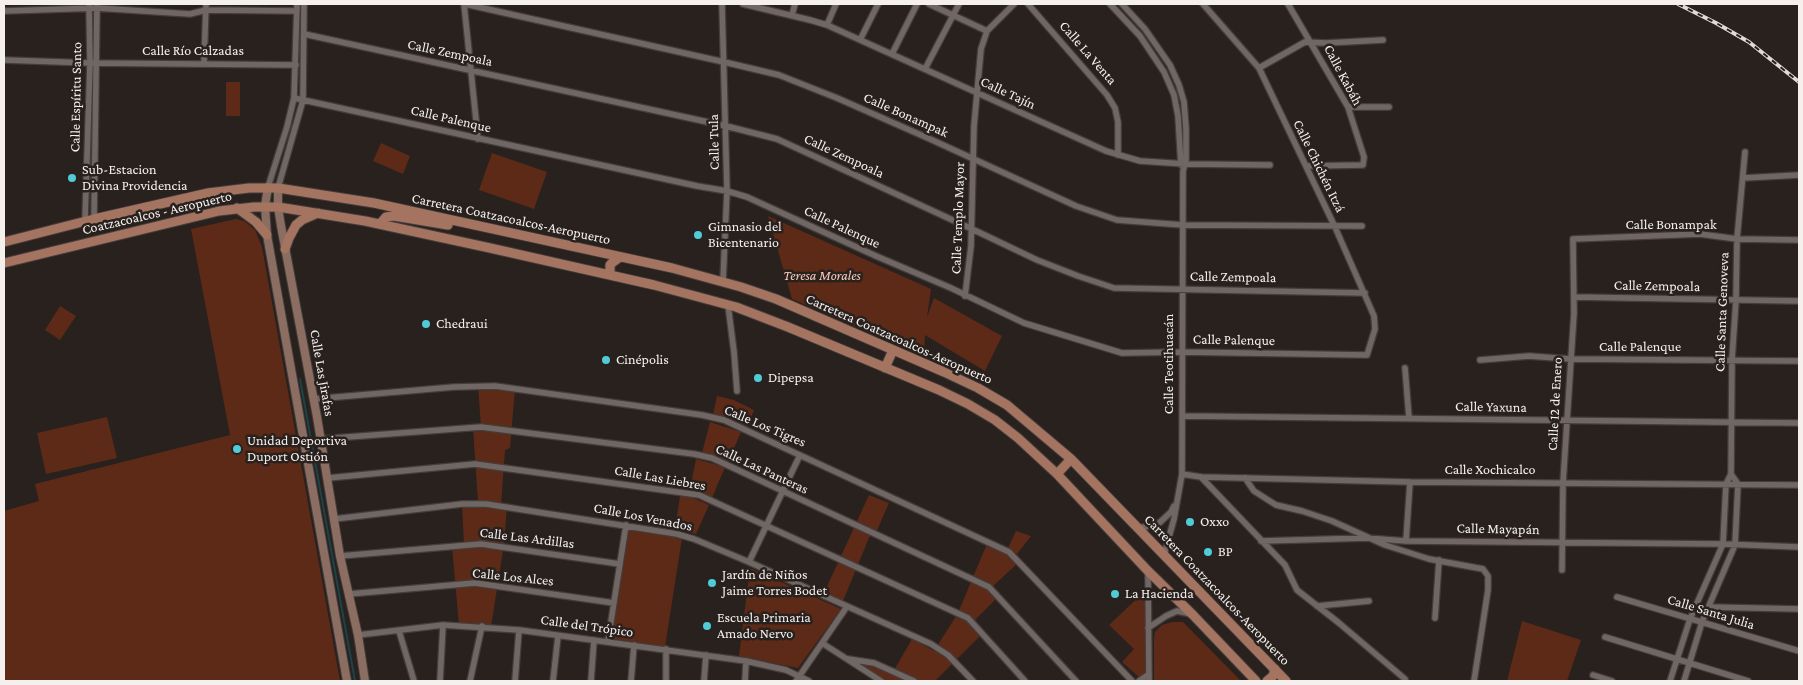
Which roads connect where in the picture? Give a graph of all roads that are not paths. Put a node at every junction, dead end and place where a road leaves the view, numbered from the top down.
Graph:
1 (297, 4) edge
2 (304, 4) edge
3 (465, 4) edge
4 (722, 4) edge
5 (743, 4) edge
6 (795, 4) edge
7 (836, 4) edge
8 (878, 4) edge
9 (917, 4) edge
10 (929, 4) edge
11 (960, 4) edge
12 (1014, 4) edge
13 (1028, 4) edge
14 (1110, 4) edge
15 (1122, 4) edge
16 (1203, 4) edge
17 (1288, 4) edge
18 (89, 6) edge
19 (97, 6) edge
20 (760, 6) edge
21 (206, 7) edge
22 (4, 11) edge
23 (297, 11) junction
24 (792, 15) junction
25 (954, 15) junction
26 (827, 26) junction
27 (987, 31) junction
28 (304, 34) junction
29 (860, 40) junction
30 (1383, 40) dead end
31 (1311, 41) junction
32 (892, 54) junction
33 (4, 60) edge
34 (724, 62) junction
35 (90, 63) junction
36 (97, 63) junction
37 (204, 64) junction
38 (296, 65) junction
39 (1258, 68) junction
40 (925, 69) junction
41 (472, 71) junction
42 (976, 92) junction
43 (294, 98) junction
44 (303, 100) junction
45 (1348, 107) junction
46 (1389, 107) dead end
47 (726, 126) junction
48 (478, 138) junction
49 (1745, 152) dead end
50 (1118, 155) junction
51 (973, 158) junction
52 (1183, 164) junction
53 (1270, 165) dead end
54 (1306, 166) junction
55 (1799, 175) edge
56 (1743, 178) junction
57 (268, 187) junction
58 (278, 188) junction
59 (727, 191) junction
60 (265, 206) junction
61 (278, 207) junction
62 (237, 208) junction
63 (319, 212) junction
64 (90, 220) junction
65 (380, 224) junction
66 (471, 225) junction
67 (1183, 225) junction
68 (1362, 226) dead end
69 (1335, 227) junction
70 (972, 229) junction
71 (267, 234) junction
72 (1573, 239) joint
73 (1737, 239) junction
74 (1799, 240) edge
75 (4, 242) edge
76 (285, 249) junction
77 (620, 257) junction
78 (4, 263) edge
79 (610, 275) junction
80 (723, 280) junction
81 (1182, 289) junction
82 (1365, 293) junction
83 (965, 296) junction
84 (1574, 297) junction
85 (1736, 300) junction
86 (1799, 301) edge
87 (728, 305) junction
88 (893, 350) junction
89 (1182, 352) junction
90 (1367, 354) joint
91 (1570, 359) junction
92 (1480, 360) dead end
93 (1732, 360) junction
94 (1799, 361) edge
95 (308, 366) junction
96 (885, 368) junction
97 (1405, 368) dead end
98 (292, 370) junction
99 (736, 391) dead end
100 (314, 399) junction
101 (1182, 416) junction
102 (1409, 418) junction
103 (1568, 421) junction
104 (1731, 422) junction
105 (1799, 423) edge
106 (321, 439) junction
107 (800, 455) junction
108 (1071, 459) junction
109 (1057, 474) junction
110 (1182, 474) junction
111 (1732, 474) junction
112 (1201, 477) junction
113 (328, 478) junction
114 (1245, 478) junction
115 (1410, 482) junction
116 (1563, 483) junction
117 (1726, 484) junction
118 (1738, 484) junction
119 (1799, 485) edge
120 (782, 491) junction
121 (1177, 500) junction
122 (334, 519) junction
123 (626, 525) junction
124 (766, 526) junction
125 (1137, 528) junction
126 (1367, 538) junction
127 (1406, 540) junction
128 (1261, 541) junction
129 (1561, 542) junction
130 (1723, 544) junction
131 (1735, 545) junction
132 (1799, 547) edge
133 (1164, 555) junction
134 (340, 556) junction
135 (1439, 560) junction
136 (749, 562) junction
137 (620, 564) junction
138 (1562, 570) dead end
139 (1148, 571) junction
140 (349, 594) junction
141 (1616, 597) dead end
142 (1369, 601) dead end
143 (614, 603) junction
144 (1317, 606) junction
145 (1708, 607) junction
146 (846, 608) junction
147 (1799, 609) edge
148 (1193, 615) junction
149 (1435, 618) dead end
150 (1690, 619) junction
151 (1702, 622) junction
152 (443, 625) junction
153 (482, 626) junction
154 (1148, 628) junction
155 (519, 630) junction
156 (399, 631) junction
157 (358, 635) junction
158 (558, 636) junction
159 (1605, 637) dead end
160 (594, 640) junction
161 (608, 641) junction
162 (822, 643) junction
163 (634, 645) junction
164 (666, 650) junction
165 (1799, 651) edge
166 (706, 655) junction
167 (848, 659) junction
168 (1678, 660) junction
169 (746, 661) junction
170 (1689, 664) junction
171 (1275, 670) junction
172 (1149, 674) junction
173 (799, 675) junction
174 (1593, 675) dead end
175 (1405, 679) dead end
176 (347, 681) edge
177 (365, 681) edge
178 (414, 681) edge
179 (440, 681) edge
180 (470, 681) edge
181 (515, 681) edge
182 (553, 681) edge
183 (591, 681) edge
184 (631, 681) edge
185 (666, 681) edge
186 (704, 681) edge
187 (745, 681) edge
188 (796, 681) edge
189 (809, 681) edge
190 (881, 681) edge
191 (914, 681) edge
192 (973, 681) edge
193 (1025, 681) edge
194 (1076, 681) edge
195 (1132, 681) edge
196 (1139, 681) edge
197 (1149, 681) edge
198 (1256, 681) edge
199 (1267, 681) edge
200 (1286, 681) edge
201 (1474, 681) edge
202 (1612, 681) edge
203 (1670, 681) edge
204 (1684, 681) edge
205 (1748, 681) edge

1 - 23 street
2 - 28 street
3 - 34 street, Calle Bonampak
3 - 41 street
4 - 34 street, Calle Tula
5 - 20 street, Calle Tajín
6 - 24 street
7 - 26 street
8 - 29 street
9 - 32 street
10 - 25 street
11 - 25 street
12 - 27 street, Calle Templo Mayor
13 - 50 street, Calle La Venta
14 - 52 street, Calle Teotihuacán
15 - 52 street, Calle Teotihuacán
16 - 39 street, Calle Chichén Itzá
17 - 31 street, Calle Kabáh
18 - 19 street
18 - 22 street
18 - 35 street, Calle Espíritu Santo
19 - 21 street
19 - 36 street, Calle Espíritu Santo
20 - 24 street, Calle Tajín
21 - 23 street
21 - 37 street
23 - 38 street
24 - 26 street, Calle Tajín
25 - 27 street
25 - 40 street
26 - 29 street, Calle Tajín
27 - 42 street, Calle Templo Mayor
28 - 41 street, Calle Zempoala
28 - 44 street
29 - 32 street, Calle Tajín
30 - 31 street
31 - 39 street
31 - 45 street, Calle Kabáh
32 - 40 street, Calle Tajín
33 - 35 street, Calle Río Calzadas
34 - 47 street, Calle Tula
34 - 51 street, Calle Bonampak
35 - 36 street, Calle Río Calzadas
35 - 64 street, Calle Espíritu Santo
36 - 37 street, Calle Río Calzadas
36 - 64 street, Calle Espíritu Santo
37 - 38 street, Calle Río Calzadas
38 - 43 street
39 - 54 street, Calle Chichén Itzá
40 - 42 street, Calle Tajín
41 - 47 street, Calle Zempoala
41 - 48 street
42 - 50 street, Calle Tajín
42 - 51 street, Calle Templo Mayor
43 - 44 street, Calle Palenque
43 - 57 street
44 - 48 street, Calle Palenque
44 - 58 street
45 - 46 street
45 - 54 street, Calle Kabáh
47 - 59 street, Calle Tula
47 - 70 street, Calle Zempoala
48 - 59 street, Calle Palenque
49 - 56 street, Calle Santa Genoveva
50 - 52 street, Calle Tajín
51 - 67 street, Calle Bonampak
51 - 70 street, Calle Templo Mayor
52 - 53 street, Calle Tajín
52 - 67 street, Calle Teotihuacán
54 - 69 street, Calle Chichén Itzá
55 - 56 street
56 - 73 street, Calle Santa Genoveva
57 - 58 main road, Coatzacoalcos - Aeropuerto
57 - 60 main road, Calle Las Jirafas
57 - 64 main road, Coatzacoalcos - Aeropuerto
58 - 61 main road, Calle Las Jirafas
58 - 66 main road, Carretera Coatzacoalcos-Aeropuerto
59 - 80 street, Calle Tula
59 - 83 street, Calle Palenque
60 - 61 main road, Coatzacoalcos - Aeropuerto
60 - 62 main road, Coatzacoalcos - Aeropuerto
60 - 71 main road, Calle Las Jirafas
61 - 63 main road, Coatzacoalcos - Aeropuerto
61 - 76 main road, Calle Las Jirafas
62 - 71 main road
62 - 78 main road, Coatzacoalcos - Aeropuerto
63 - 65 main road
63 - 76 main road
64 - 75 main road, Coatzacoalcos - Aeropuerto
65 - 66 main road
65 - 79 main road
66 - 77 main road, Carretera Coatzacoalcos-Aeropuerto
67 - 69 street, Calle Bonampak
67 - 81 street, Calle Teotihuacán
68 - 69 street, Calle Bonampak
69 - 82 street, Calle Chichén Itzá
70 - 81 street, Calle Zempoala
70 - 83 street, Calle Templo Mayor
71 - 98 main road, Calle Las Jirafas
72 - 73 street, Calle Bonampak
72 - 84 street, Calle 12 de Enero
73 - 74 street, Calle Bonampak
73 - 85 street, Calle Santa Genoveva
76 - 95 main road, Calle Las Jirafas
77 - 79 main road
77 - 80 main road, Carretera Coatzacoalcos-Aeropuerto
79 - 87 main road
80 - 88 main road, Carretera Coatzacoalcos-Aeropuerto
81 - 82 street, Calle Zempoala
81 - 89 street, Calle Teotihuacán
82 - 90 street, Calle Chichén Itzá
83 - 89 street, Calle Palenque
84 - 85 street, Calle Zempoala
84 - 91 street, Calle 12 de Enero
85 - 86 street, Calle Zempoala
85 - 93 street, Calle Santa Genoveva
87 - 96 main road
87 - 99 street
88 - 96 main road
88 - 108 main road, Carretera Coatzacoalcos-Aeropuerto
89 - 90 street, Calle Palenque
89 - 101 street, Calle Teotihuacán
91 - 92 street, Calle Palenque
91 - 93 street, Calle Palenque
91 - 103 street, Calle 12 de Enero
93 - 94 street, Calle Palenque
93 - 104 street, Calle Santa Genoveva
95 - 98 main road
95 - 100 main road, Calle Las Jirafas
96 - 109 main road
97 - 102 street
98 - 176 main road, Calle Las Jirafas
100 - 106 main road, Calle Las Jirafas
100 - 107 street, Calle Los Tigres
101 - 102 street, Calle Yaxuna
101 - 110 street, Calle Teotihuacán
102 - 103 street, Calle Yaxuna
103 - 104 street, Calle Yaxuna
103 - 116 street, Calle 12 de Enero
104 - 105 street, Calle Yaxuna
104 - 111 street, Calle Santa Genoveva
106 - 113 main road, Calle Las Jirafas
106 - 120 street, Calle Las Panteras
107 - 120 street
107 - 195 street, Calle Los Tigres
108 - 109 main road
108 - 125 main road, Carretera Coatzacoalcos-Aeropuerto
109 - 139 main road
110 - 112 street, Calle Xochicalco
110 - 121 street, Calle Teotihuacán
111 - 117 street
111 - 118 street, Calle Santa Genoveva
112 - 114 street, Calle Xochicalco
112 - 128 street
113 - 122 main road, Calle Las Jirafas
113 - 124 street, Calle Las Liebres
114 - 115 street, Calle Xochicalco
114 - 126 street
115 - 116 street, Calle Xochicalco
115 - 127 street
116 - 117 street, Calle Xochicalco
116 - 129 street, Calle 12 de Enero
117 - 118 street, Calle Xochicalco
117 - 130 street
118 - 119 street, Calle Xochicalco
118 - 131 street
120 - 124 street
120 - 194 street, Calle Las Panteras
121 - 125 street
121 - 133 street, Calle Teotihuacán
122 - 123 street, Calle Los Venados
122 - 134 main road, Calle Las Jirafas
123 - 136 street, Calle Los Venados
123 - 137 street
124 - 136 street
124 - 193 street, Calle Las Liebres
125 - 133 main road, Carretera Coatzacoalcos-Aeropuerto
126 - 127 street, Calle Mayapán
126 - 128 street, Calle Mayapán
126 - 135 street
127 - 129 street, Calle Mayapán
128 - 144 street
129 - 130 street, Calle Mayapán
129 - 138 street, Calle 12 de Enero
130 - 131 street, Calle Mayapán
130 - 150 street
131 - 132 street, Calle Mayapán
131 - 145 street
133 - 171 main road, Carretera Coatzacoalcos-Aeropuerto
134 - 137 street, Calle Las Ardillas
134 - 140 main road, Calle Las Jirafas
135 - 149 street
135 - 201 street
136 - 146 street, Calle Los Venados
137 - 143 street
139 - 148 main road
139 - 154 street
140 - 143 street, Calle Los Alces
140 - 157 main road, Calle Las Jirafas
141 - 150 street, Calle Santa Julia
142 - 144 street
143 - 161 street
144 - 175 street
145 - 147 street
145 - 151 street
146 - 162 street
146 - 192 street, Calle Los Venados
148 - 154 street
148 - 198 main road
150 - 151 street, Calle Santa Julia
150 - 168 street
151 - 165 street, Calle Santa Julia
151 - 170 street
152 - 153 street, Calle del Trópico
152 - 156 street, Calle del Trópico
152 - 179 street
153 - 155 street, Calle del Trópico
153 - 180 street
154 - 172 street
155 - 158 street, Calle del Trópico
155 - 181 street
156 - 157 street, Calle del Trópico
156 - 178 street
157 - 177 main road, Calle Las Jirafas
158 - 160 street, Calle del Trópico
158 - 182 street
159 - 168 street
160 - 161 street, Calle del Trópico
160 - 183 street
161 - 163 street, Calle del Trópico
162 - 167 street
162 - 173 street
163 - 164 street, Calle del Trópico
163 - 184 street
164 - 166 street, Calle del Trópico
164 - 185 street
166 - 169 street, Calle del Trópico
166 - 186 street
167 - 190 street
167 - 191 street
168 - 170 street
168 - 203 street
169 - 173 street, Calle del Trópico
169 - 187 street
170 - 204 street
170 - 205 street
171 - 199 main road
171 - 200 main road, Carretera Coatzacoalcos-Aeropuerto
172 - 196 street
172 - 197 street
173 - 188 street
173 - 189 street, Calle del Trópico
174 - 202 street

